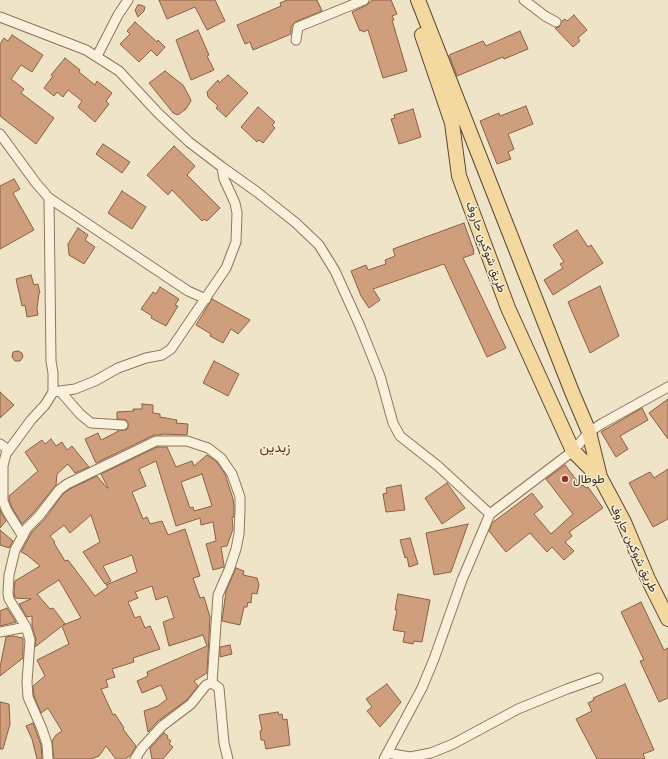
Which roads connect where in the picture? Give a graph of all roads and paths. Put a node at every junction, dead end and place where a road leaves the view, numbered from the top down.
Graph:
1 (128, 0) edge
2 (364, 0) edge
3 (408, 0) edge
4 (418, 0) edge
5 (524, 0) edge
6 (0, 17) edge
7 (556, 22) dead end
8 (296, 40) dead end
9 (97, 56) junction
10 (0, 134) edge
11 (222, 167) junction
12 (49, 198) junction
13 (206, 299) junction
14 (668, 387) edge
15 (57, 392) junction
16 (123, 425) dead end
17 (589, 432) junction
18 (0, 444) edge
19 (9, 450) junction
20 (573, 451) junction
21 (600, 477) junction
22 (490, 514) junction
23 (22, 535) junction
24 (668, 619) edge
25 (26, 626) junction
26 (0, 632) edge
27 (598, 678) dead end
28 (212, 683) junction
29 (385, 756) edge
30 (48, 759) edge
31 (134, 759) edge
32 (228, 759) edge

1 - 9 street
2 - 8 street
3 - 20 main road, طريق شوكين حاروف
4 - 17 main road, طريق شوكين حاروف
5 - 7 street
6 - 9 street
9 - 11 street
10 - 12 street
11 - 13 street
11 - 22 street
12 - 13 street
12 - 15 street
13 - 15 street
14 - 17 street
15 - 16 street
15 - 19 street
17 - 20 street
17 - 21 main road, طريق شوكين حاروف
18 - 19 street
19 - 23 street
20 - 21 main road, طريق شوكين حاروف
20 - 22 street
21 - 24 main road, طريق شوكين حاروف
22 - 29 street
23 - 25 street
23 - 28 street
25 - 26 street
25 - 30 street
27 - 29 street
28 - 31 street
28 - 32 street

